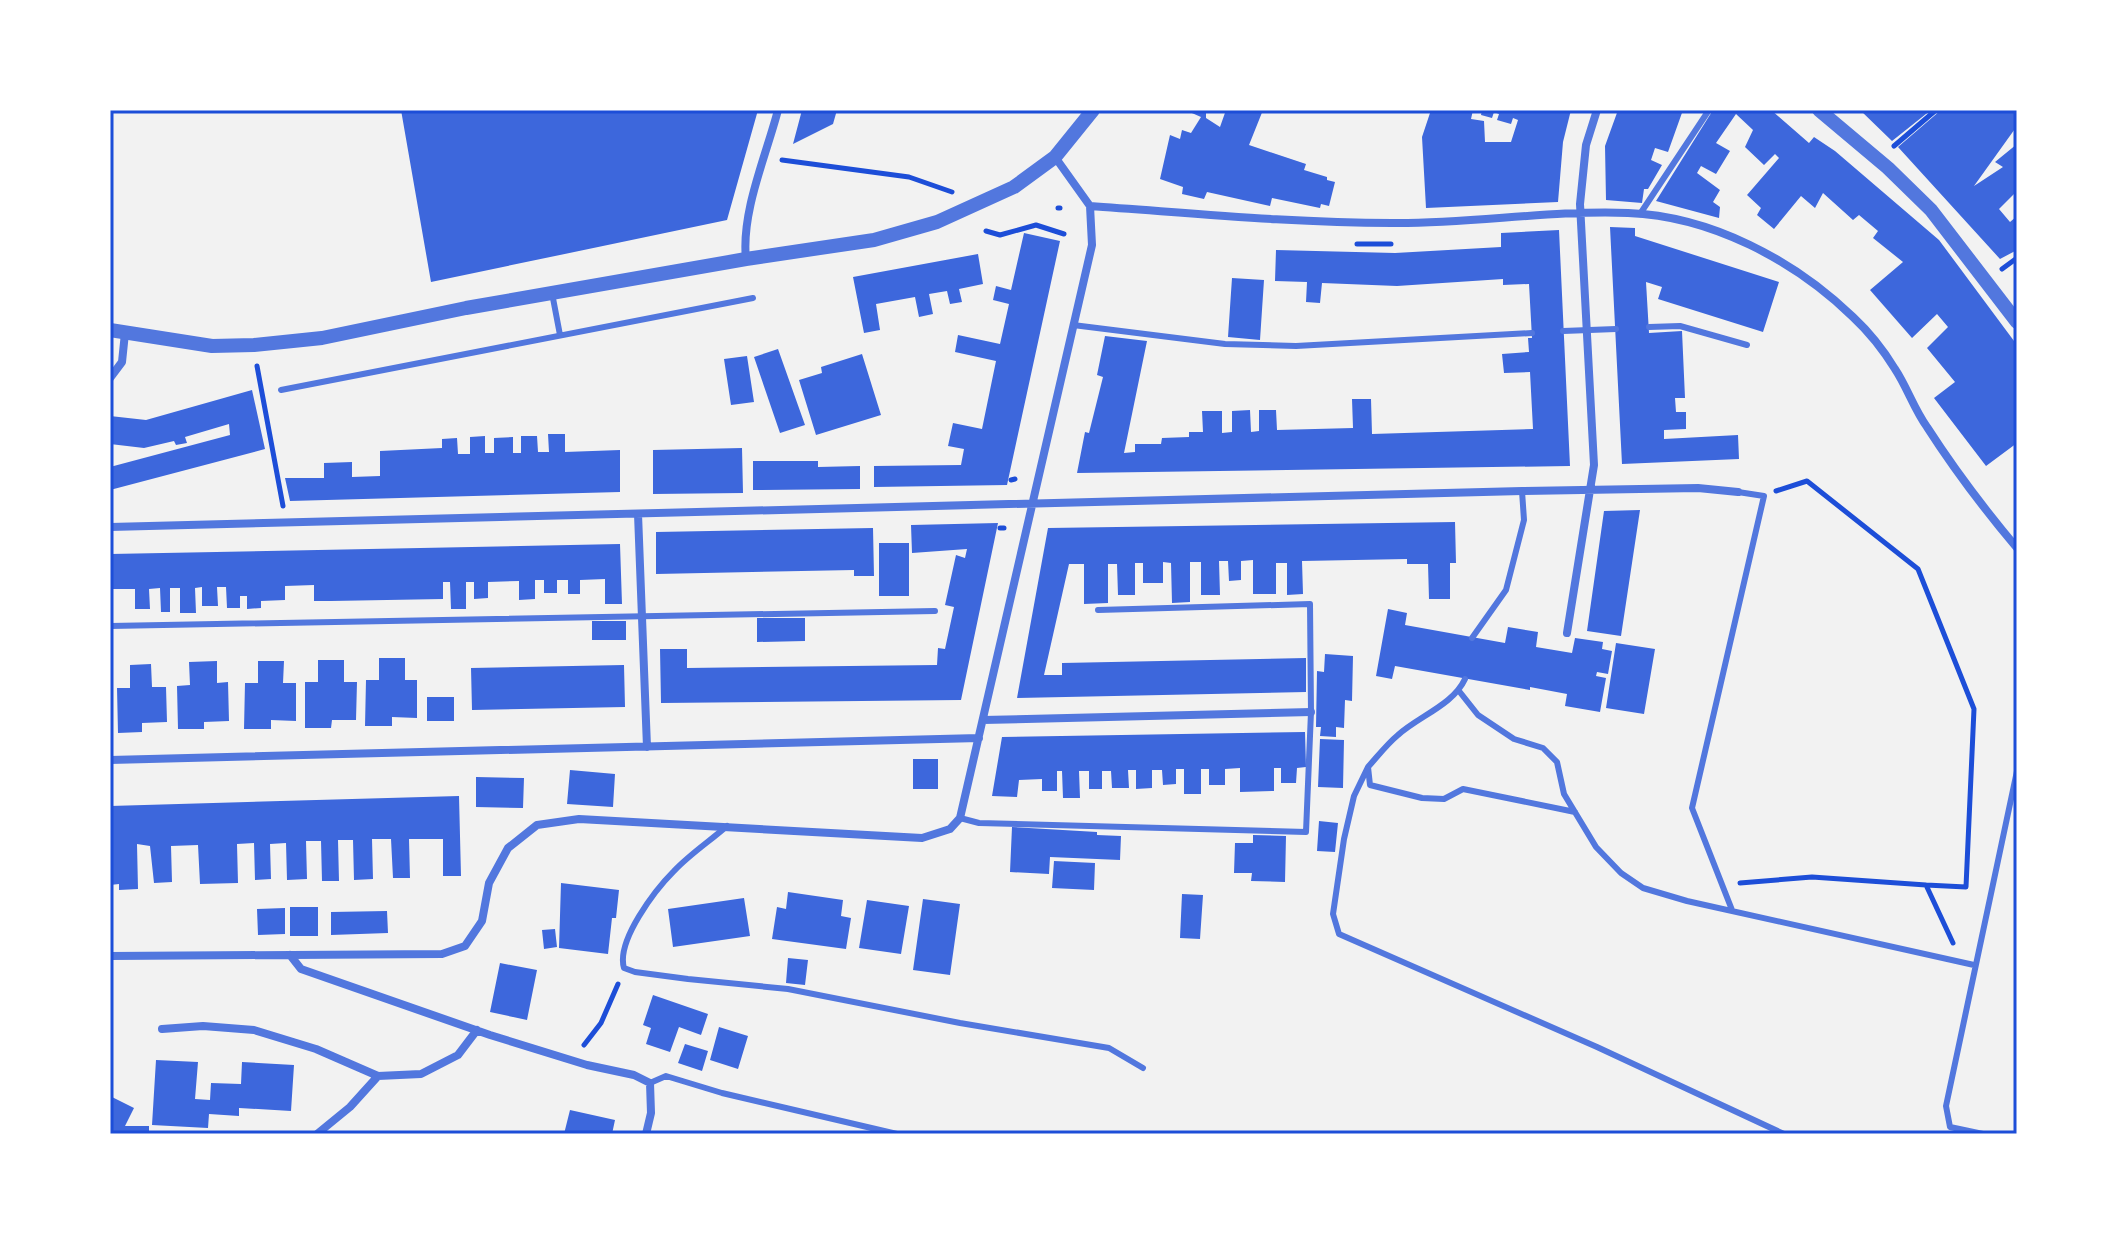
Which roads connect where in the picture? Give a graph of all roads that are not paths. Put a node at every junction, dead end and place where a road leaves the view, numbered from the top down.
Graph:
1 (778, 110) edge
2 (1093, 110) edge
3 (1597, 110) edge
4 (1709, 110) edge
5 (1819, 110) edge
6 (1055, 157) junction
7 (1090, 206) junction
8 (1581, 214) junction
9 (1640, 214) junction
10 (746, 259) junction
11 (552, 293) junction
12 (753, 298) dead end
13 (2017, 322) edge
14 (1073, 325) junction
15 (1649, 327) dead end
16 (1616, 329) dead end
17 (110, 330) edge
18 (1563, 331) dead end
19 (1589, 331) junction
20 (125, 333) junction
21 (1532, 333) dead end
22 (560, 335) junction
23 (1747, 345) dead end
24 (110, 378) edge
25 (281, 390) dead end
26 (1522, 491) junction
27 (1589, 491) junction
28 (1738, 492) joint
29 (1033, 503) junction
30 (638, 514) junction
31 (110, 527) edge
32 (2017, 548) edge
33 (1098, 610) dead end
34 (935, 611) dead end
35 (642, 616) junction
36 (110, 626) edge
37 (1567, 633) dead end
38 (1472, 638) dead end
39 (1465, 679) dead end
40 (1459, 691) junction
41 (1311, 712) junction
42 (983, 720) junction
43 (979, 738) junction
44 (647, 747) junction
45 (110, 760) edge
46 (1368, 767) junction
47 (2017, 771) edge
48 (1575, 812) junction
49 (960, 818) junction
50 (727, 826) junction
51 (1732, 910) junction
52 (290, 955) junction
53 (110, 956) edge
54 (1974, 965) junction
55 (162, 1029) dead end
56 (477, 1030) junction
57 (1143, 1068) dead end
58 (378, 1076) junction
59 (650, 1083) junction
60 (317, 1134) edge
61 (646, 1134) edge
62 (897, 1134) edge
63 (1784, 1134) edge
64 (1983, 1134) edge

1 - 10 street
2 - 6 street
3 - 8 street
4 - 9 lane
5 - 13 street
6 - 7 street
6 - 10 street
7 - 8 street
7 - 14 street
8 - 9 street
8 - 19 street
9 - 32 street
10 - 11 street
11 - 20 street
11 - 22 lane
12 - 22 lane
14 - 21 lane
14 - 29 street
15 - 23 lane
16 - 19 lane
17 - 20 street
18 - 19 lane
19 - 27 street
20 - 24 street
22 - 25 lane
26 - 27 street
26 - 29 street
26 - 38 lane
27 - 28 street
27 - 37 street
28 - 51 lane
29 - 30 street
29 - 42 street
30 - 31 street
30 - 35 street
33 - 41 lane
34 - 35 lane
35 - 36 lane
35 - 44 street
39 - 40 lane
40 - 46 lane
40 - 48 lane
41 - 42 street
41 - 49 lane
42 - 43 street
43 - 44 street
43 - 49 street
44 - 45 street
46 - 48 lane
46 - 63 lane
47 - 54 lane
48 - 51 lane
49 - 50 street
50 - 52 street
50 - 57 lane
51 - 54 lane
52 - 53 street
52 - 56 street
54 - 64 lane
55 - 58 street
56 - 58 street
56 - 59 street
58 - 60 street
59 - 61 street
59 - 62 lane

